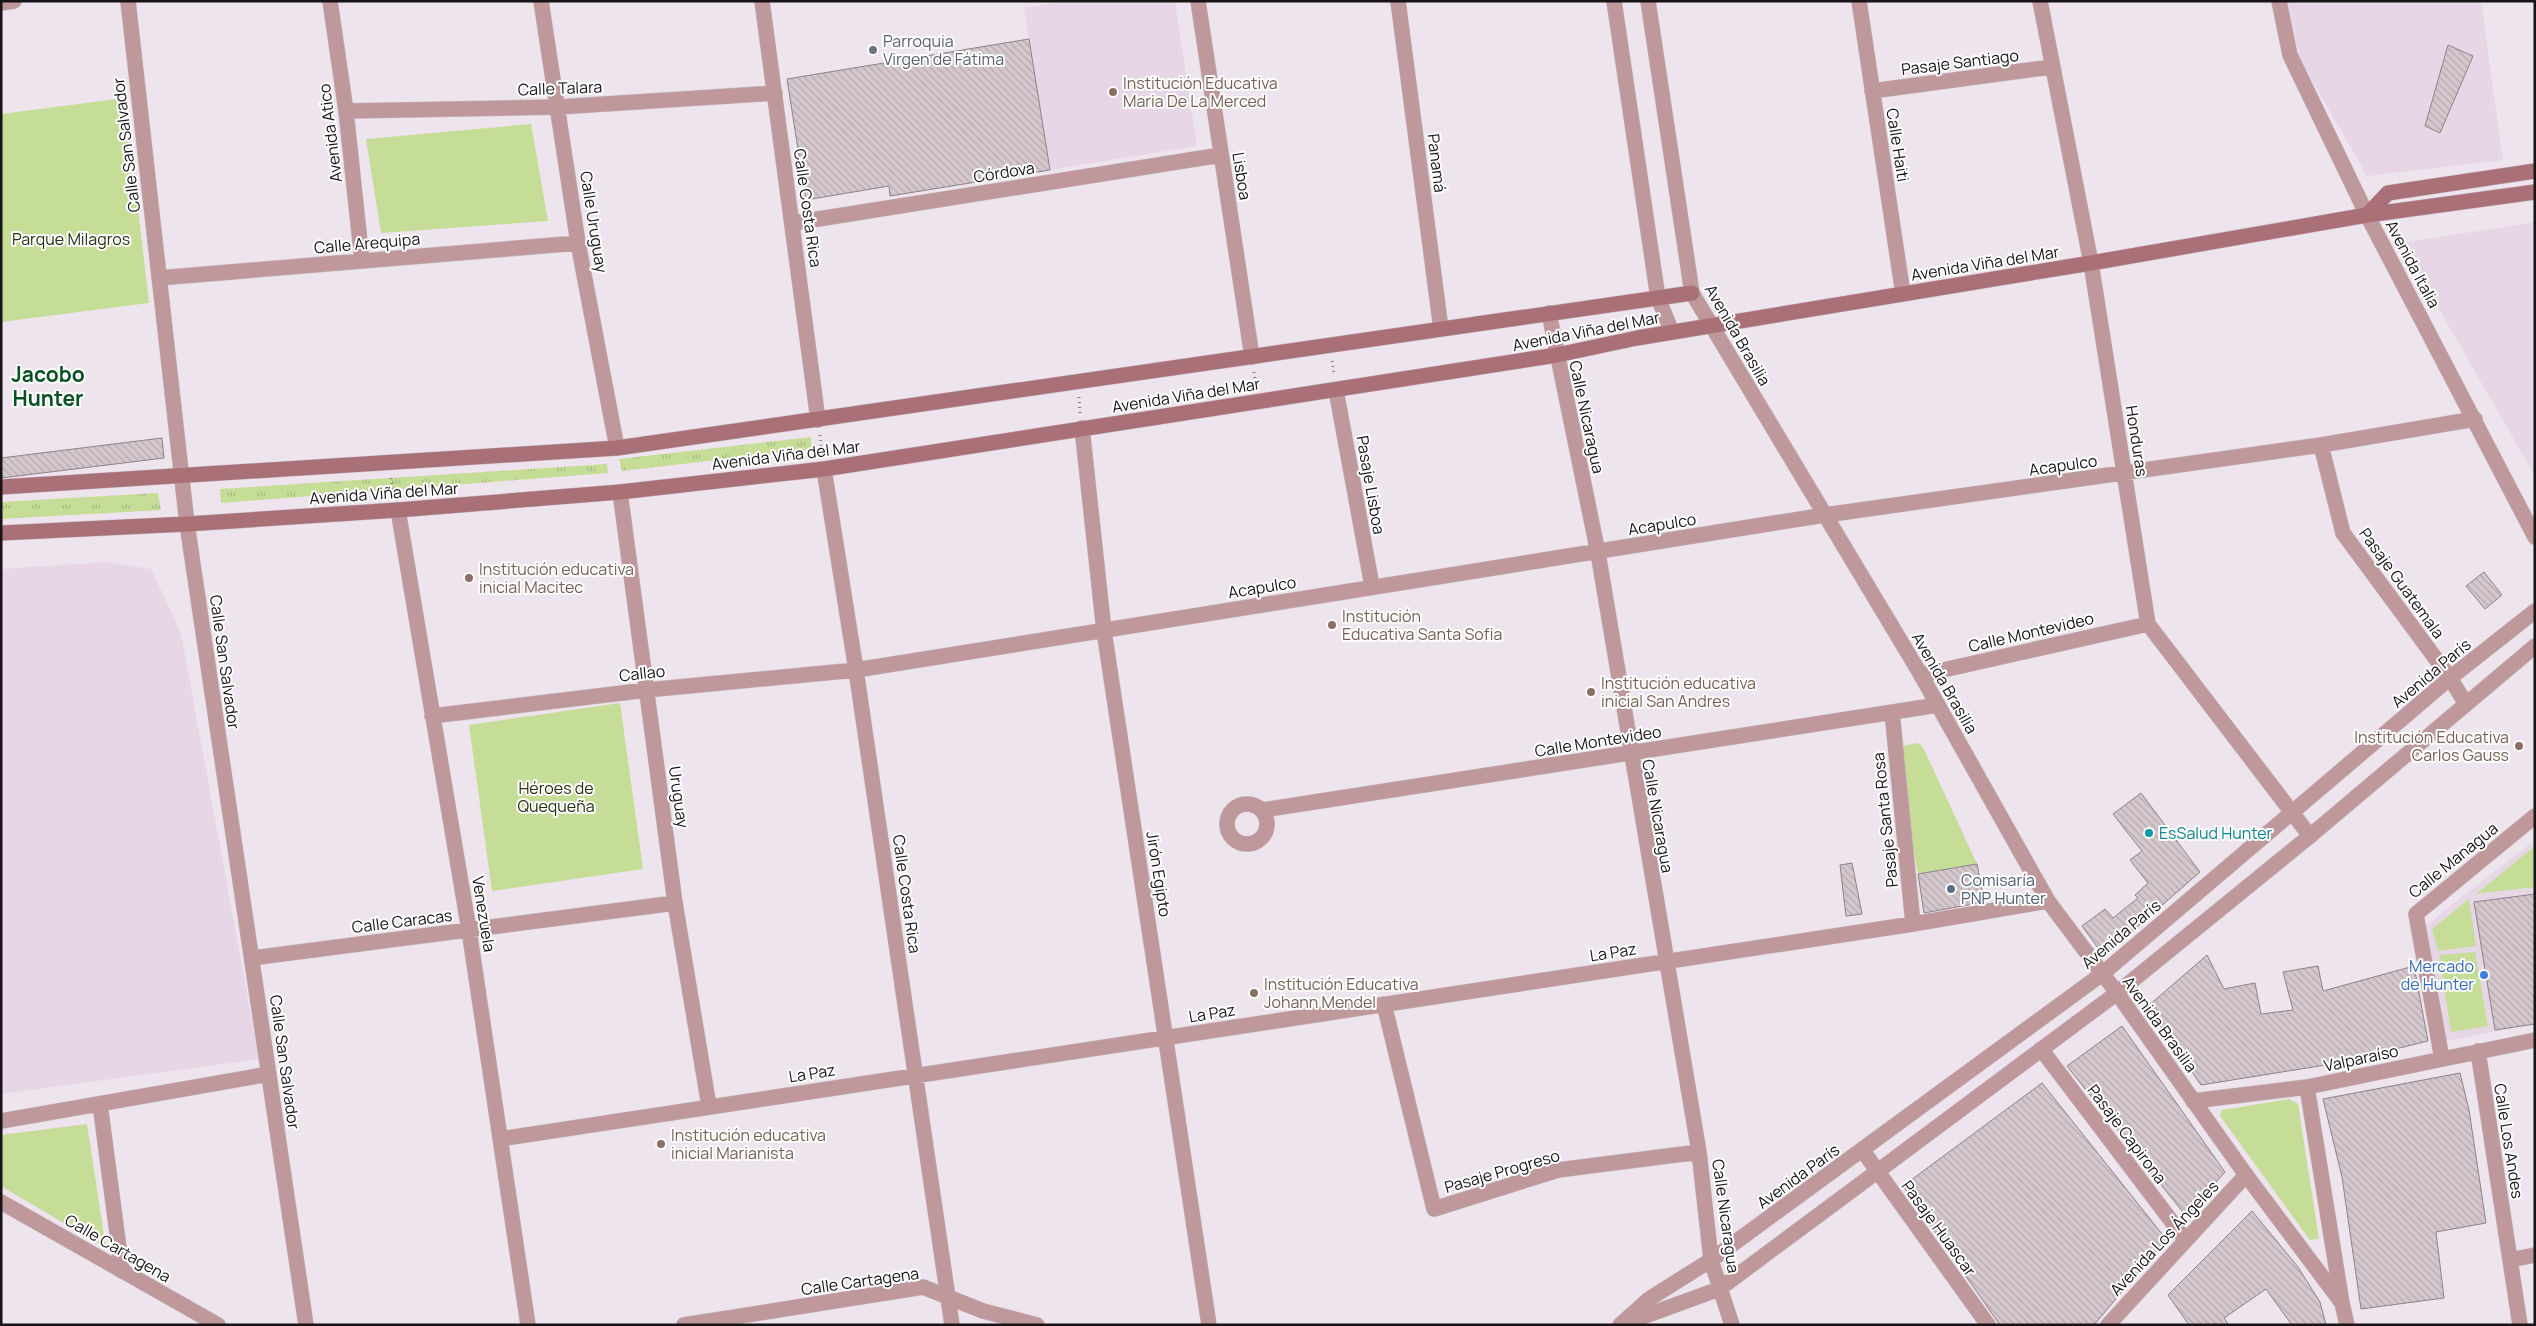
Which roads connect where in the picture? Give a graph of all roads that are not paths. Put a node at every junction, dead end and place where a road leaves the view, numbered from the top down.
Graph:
1 (14, 1) edge
2 (128, 1) edge
3 (330, 1) edge
4 (542, 1) edge
5 (762, 1) edge
6 (1198, 1) edge
7 (1398, 1) edge
8 (1614, 1) edge
9 (1648, 1) edge
10 (1859, 1) edge
11 (2040, 1) edge
12 (2279, 1) edge
13 (1, 3) edge
14 (2051, 67) junction
15 (1872, 91) junction
16 (775, 93) junction
17 (558, 107) junction
18 (346, 111) junction
19 (1221, 155) junction
20 (2535, 171) edge
21 (2535, 192) edge
22 (2367, 215) junction
23 (793, 223) junction
24 (578, 243) junction
25 (362, 261) junction
26 (2091, 263) junction
27 (159, 278) junction
28 (1692, 293) junction
29 (1903, 294) junction
30 (1658, 298) junction
31 (1549, 313) junction
32 (1712, 326) junction
33 (1441, 329) junction
34 (1672, 332) junction
35 (1557, 355) junction
36 (1252, 357) junction
37 (1336, 390) junction
38 (2475, 419) junction
39 (818, 420) junction
40 (1082, 428) junction
41 (2321, 445) junction
42 (617, 448) junction
43 (824, 469) junction
44 (2124, 474) junction
45 (181, 475) junction
46 (1, 487) edge
47 (620, 492) junction
48 (398, 510) junction
49 (1825, 516) junction
50 (187, 524) junction
51 (1, 533) edge
52 (2535, 537) edge
53 (1598, 553) junction
54 (1372, 586) junction
55 (2535, 611) edge
56 (2148, 624) junction
57 (1104, 630) junction
58 (2535, 646) edge
59 (856, 670) junction
60 (1921, 675) junction
61 (2450, 678) junction
62 (647, 690) junction
63 (2466, 704) junction
64 (1938, 705) junction
65 (1892, 712) junction
66 (432, 716) junction
67 (1630, 754) junction
68 (1263, 810) dead end
69 (2292, 813) junction
70 (2535, 816) edge
71 (2310, 836) junction
72 (2048, 901) junction
73 (675, 903) junction
74 (1913, 924) junction
75 (469, 930) junction
76 (252, 958) junction
77 (1666, 962) junction
78 (2102, 974) junction
79 (2117, 993) junction
80 (1384, 1004) junction
81 (1167, 1037) junction
82 (2535, 1040) edge
83 (2041, 1049) junction
84 (2478, 1051) junction
85 (2442, 1059) junction
86 (269, 1074) junction
87 (916, 1075) junction
88 (2307, 1087) junction
89 (2193, 1101) junction
90 (100, 1104) junction
91 (709, 1106) junction
92 (1, 1121) edge
93 (500, 1138) junction
94 (1863, 1151) junction
95 (1698, 1152) junction
96 (1878, 1171) junction
97 (2246, 1175) junction
98 (1, 1202) edge
99 (2184, 1239) junction
100 (2535, 1255) edge
101 (1711, 1260) junction
102 (2510, 1260) junction
103 (122, 1270) junction
104 (1719, 1289) junction
105 (948, 1295) junction
106 (2342, 1303) junction
107 (1621, 1324) edge
108 (218, 1325) edge
109 (306, 1325) edge
110 (528, 1325) edge
111 (684, 1325) edge
112 (952, 1325) edge
113 (1037, 1325) edge
114 (1209, 1325) edge
115 (1732, 1325) edge
116 (1988, 1325) edge
117 (2108, 1325) edge
118 (2347, 1325) edge
119 (2520, 1325) edge

1 - 13 street
2 - 27 street, Calle San Salvador
3 - 18 street, Avenida Atico
4 - 17 street, Calle Uruguay
5 - 16 street, Calle Costa Rica
6 - 19 street, Lisboa
7 - 33 street, Panamá
8 - 30 street
9 - 28 street, Avenida Brasilia
10 - 15 street, Calle Haiti
11 - 14 street, Honduras
12 - 22 street, Avenida Italia
14 - 15 street, Pasaje Santiago
14 - 26 street, Honduras
15 - 29 street, Calle Haiti
16 - 17 street, Calle Talara
16 - 23 street, Calle Costa Rica
17 - 18 street, Calle Talara
17 - 24 street, Calle Uruguay
18 - 25 street, Avenida Atico
19 - 23 street, Córdova
19 - 36 street, Lisboa
20 - 22 main road
21 - 22 main road, Avenida Viña del Mar
22 - 26 main road, Avenida Viña del Mar
22 - 38 street, Avenida Italia
23 - 39 street, Calle Costa Rica
24 - 25 street, Calle Arequipa
24 - 42 street, Calle Uruguay
25 - 27 street, Calle Arequipa
26 - 29 main road, Avenida Viña del Mar
26 - 44 street, Honduras
27 - 45 street, Calle San Salvador
28 - 30 main road, Avenida Viña del Mar
28 - 32 street, Avenida Brasilia
29 - 32 main road, Avenida Viña del Mar
30 - 31 main road, Avenida Viña del Mar
30 - 34 street
31 - 33 main road, Avenida Viña del Mar
31 - 35 street, Calle Nicaragua
32 - 34 main road, Avenida Viña del Mar
32 - 49 street, Avenida Brasilia
33 - 36 main road, Avenida Viña del Mar
34 - 35 main road, Avenida Viña del Mar
35 - 37 main road, Avenida Viña del Mar
35 - 53 street, Calle Nicaragua
36 - 39 main road, Avenida Viña del Mar
37 - 40 main road, Avenida Viña del Mar
37 - 54 street, Pasaje Lisboa
38 - 41 street, Acapulco
38 - 52 street, Avenida Italia
39 - 42 main road, Avenida Viña del Mar
40 - 43 main road, Avenida Viña del Mar
40 - 57 street, Jirón Egipto
41 - 44 street, Acapulco
41 - 61 street, Pasaje Guatemala
42 - 45 main road, Avenida Viña del Mar
43 - 47 main road, Avenida Viña del Mar
43 - 59 street, Calle Costa Rica
44 - 49 street, Acapulco
44 - 56 street, Honduras
45 - 46 main road, Avenida Viña del Mar
45 - 50 street, Calle San Salvador
47 - 48 main road, Avenida Viña del Mar
47 - 62 street, Uruguay
48 - 50 main road, Avenida Viña del Mar
48 - 66 street, Venezuela
49 - 53 street, Acapulco
49 - 60 street, Avenida Brasilia
50 - 51 main road, Avenida Viña del Mar
50 - 76 street, Calle San Salvador
53 - 54 street, Acapulco
53 - 67 street, Calle Nicaragua
54 - 57 street, Acapulco
55 - 61 street, Avenida París
56 - 60 street, Calle Montevideo
56 - 69 street, Honduras
57 - 59 street, Acapulco
57 - 81 street, Jirón Egipto
58 - 63 street
59 - 62 street, Callao
59 - 87 street, Calle Costa Rica
60 - 64 street, Avenida Brasilia
61 - 63 street, Pasaje Guatemala
61 - 69 street, Avenida París
62 - 66 street, Callao
62 - 73 street, Uruguay
63 - 71 street
64 - 65 street, Calle Montevideo
64 - 72 street, Avenida Brasilia
65 - 67 street, Calle Montevideo
65 - 74 street, Pasaje Santa Rosa
66 - 75 street, Venezuela
67 - 68 street, Calle Montevideo
67 - 77 street, Calle Nicaragua
69 - 71 street, Honduras
69 - 78 street, Avenida París
70 - 85 street, Calle Managua
71 - 79 street
72 - 74 street, La Paz
72 - 78 street, Avenida Brasilia
73 - 75 street, Calle Caracas
73 - 91 street, Uruguay
74 - 77 street, La Paz
75 - 76 street, Calle Caracas
75 - 93 street, Venezuela
76 - 86 street, Calle San Salvador
77 - 80 street, La Paz
77 - 95 street, Calle Nicaragua
78 - 79 street, Avenida Brasilia
78 - 94 street, Avenida París
79 - 83 street
79 - 89 street, Avenida Brasilia
80 - 81 street, La Paz
80 - 95 street, Pasaje Progreso
81 - 87 street, La Paz
81 - 114 street, Jirón Egipto
82 - 84 street, Valparaíso
83 - 96 street
83 - 99 street, Pasaje Capirona
84 - 85 street, Valparaíso
84 - 102 street, Calle Los Andes
85 - 88 street, Valparaíso
86 - 90 street
86 - 109 street, Calle San Salvador
87 - 91 street, La Paz
87 - 105 street, Calle Costa Rica
88 - 89 street, Valparaíso
88 - 106 street
89 - 97 street, Avenida Brasilia
90 - 92 street
90 - 103 street
91 - 93 street, La Paz
93 - 110 street, Venezuela
94 - 96 street, Pasaje Huascar
94 - 101 street, Avenida París
95 - 101 street, Calle Nicaragua
96 - 104 street
96 - 116 street, Pasaje Huascar
97 - 99 street, Avenida Los Ángeles
97 - 106 street, Avenida Brasilia
98 - 103 street, Calle Cartagena
99 - 117 street, Avenida Los Ángeles
100 - 102 street
101 - 104 street, Calle Nicaragua
101 - 107 street
102 - 119 street, Calle Los Andes
103 - 108 street, Calle Cartagena
104 - 107 street
104 - 115 street, Calle Nicaragua
105 - 111 street, Calle Cartagena
105 - 112 street, Calle Costa Rica
105 - 113 street, Calle Cartagena
106 - 118 street, Avenida Brasilia

